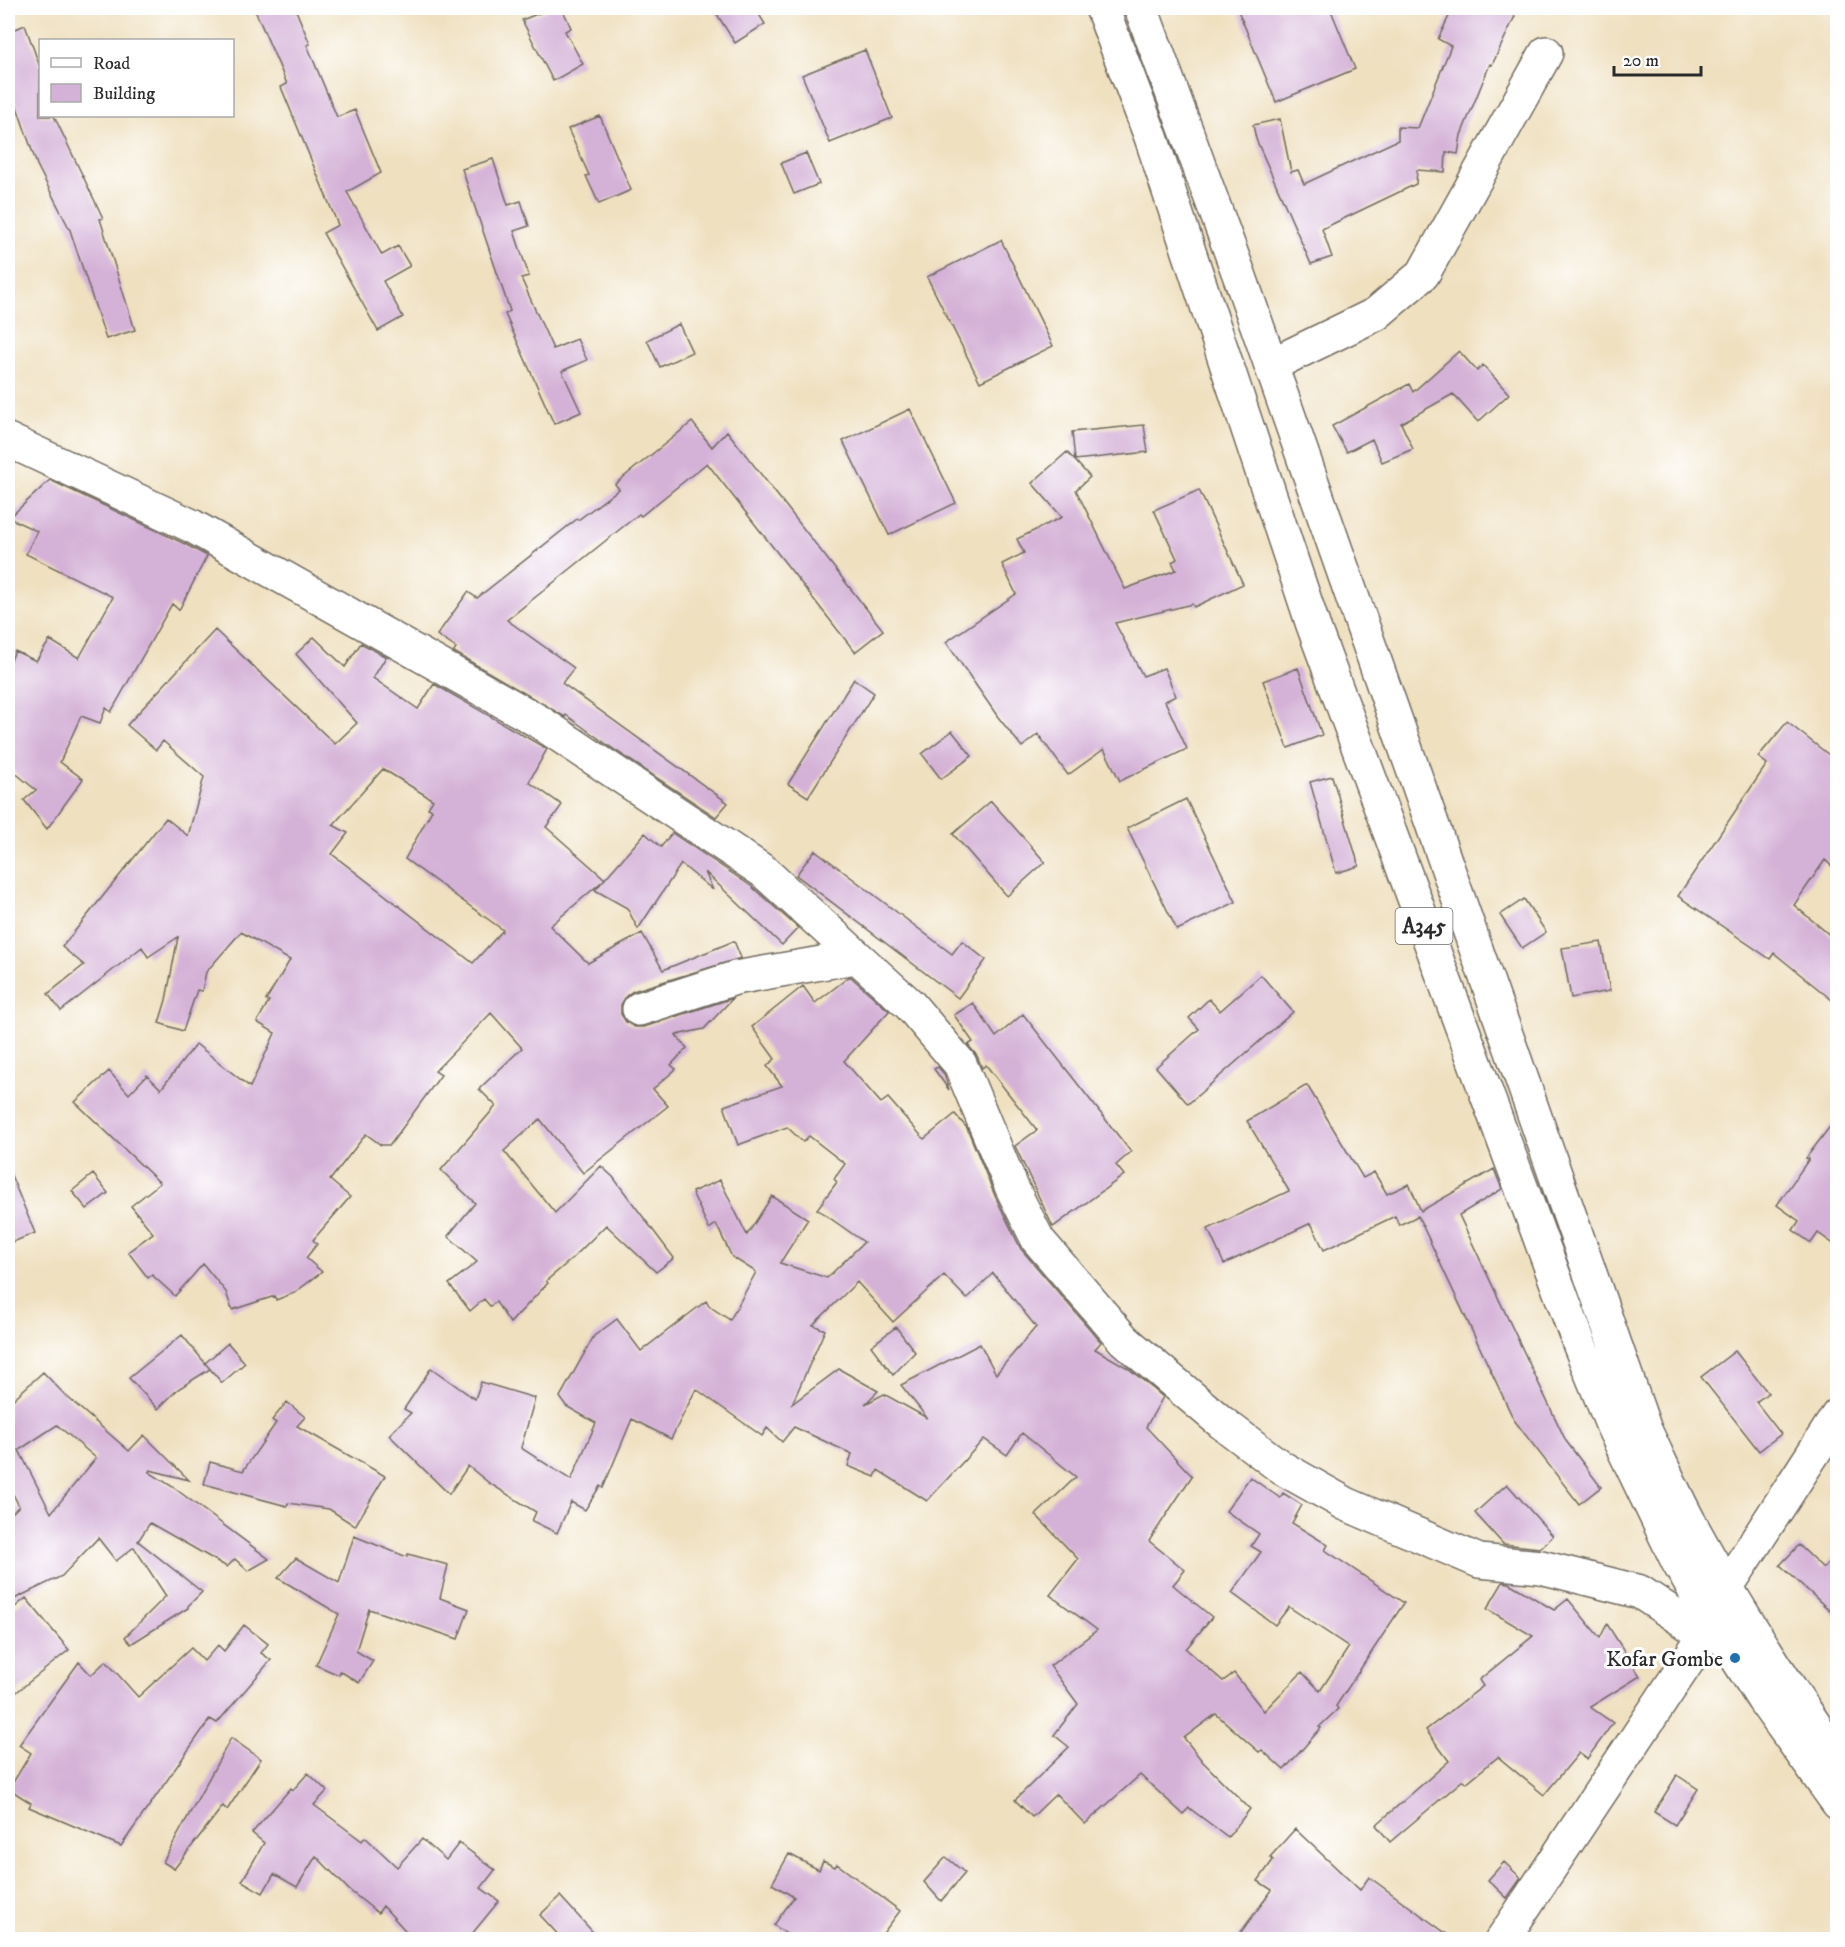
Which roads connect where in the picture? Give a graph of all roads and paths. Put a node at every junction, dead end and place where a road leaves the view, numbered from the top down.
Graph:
1 (1102, 8) edge
2 (1141, 8) edge
3 (1546, 53) dead end
4 (1271, 366) junction
5 (8, 440) edge
6 (856, 957) junction
7 (639, 1009) dead end
8 (1838, 1415) edge
9 (1726, 1588) junction
10 (1711, 1630) junction
11 (1838, 1759) edge
12 (1838, 1803) edge
13 (1502, 1940) edge

1 - 10 main road, A345
2 - 4 main road, A345
3 - 4 main road
4 - 9 main road, A345
5 - 6 main road
6 - 7 main road
6 - 10 main road
8 - 9 main road
9 - 11 main road, A345
10 - 12 main road, A345
10 - 13 main road

